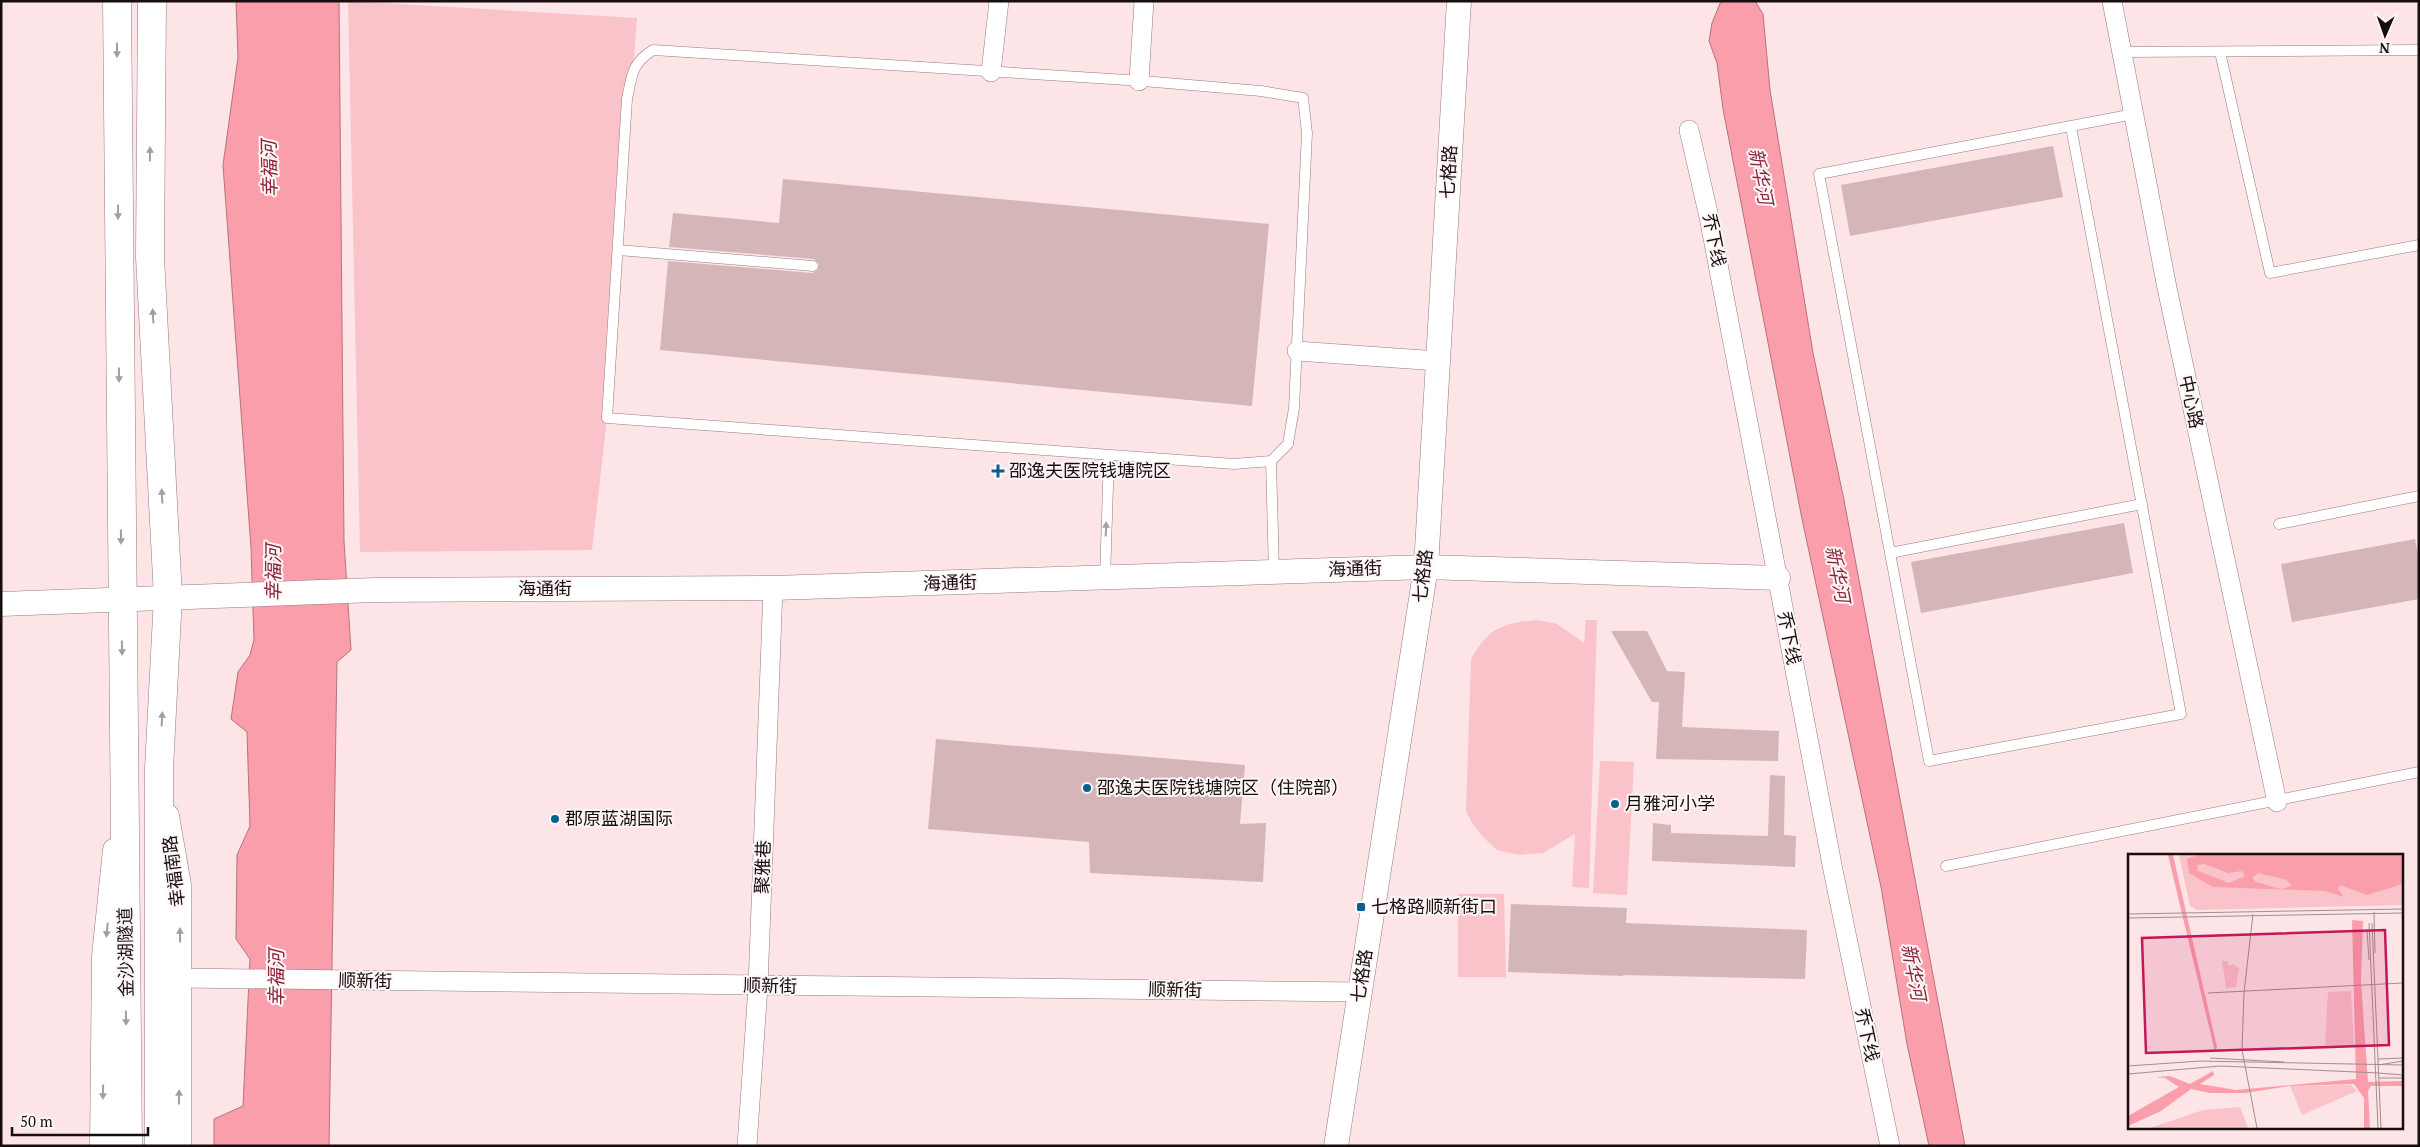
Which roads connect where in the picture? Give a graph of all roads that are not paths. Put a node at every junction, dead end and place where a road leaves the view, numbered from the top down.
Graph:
1 (117, 1) edge
2 (152, 1) edge
3 (999, 1) edge
4 (1144, 1) edge
5 (1460, 1) edge
6 (2112, 1) edge
7 (2419, 50) edge
8 (2122, 52) junction
9 (2220, 52) junction
10 (991, 72) junction
11 (1139, 81) junction
12 (2134, 114) junction
13 (2071, 127) junction
14 (1689, 130) dead end
15 (2419, 245) edge
16 (618, 250) junction
17 (813, 266) dead end
18 (1297, 351) junction
19 (1438, 361) junction
20 (1109, 455) junction
21 (1271, 461) junction
22 (2419, 496) edge
23 (2142, 504) junction
24 (2279, 524) dead end
25 (1890, 554) junction
26 (1426, 567) junction
27 (1274, 572) junction
28 (1105, 578) junction
29 (1778, 578) junction
30 (773, 588) junction
31 (168, 597) junction
32 (122, 600) junction
33 (1, 604) edge
34 (124, 759) junction
35 (159, 768) junction
36 (2419, 772) edge
37 (2277, 802) junction
38 (1946, 866) dead end
39 (181, 978) junction
40 (758, 986) junction
41 (1359, 992) junction
42 (102, 1146) edge
43 (128, 1146) edge
44 (159, 1146) edge
45 (179, 1146) edge
46 (747, 1146) edge
47 (1336, 1146) edge
48 (1890, 1146) edge

1 -> 32 main road
31 -> 2 main road, 幸福南路
3 - 10 street
4 - 11 street
5 - 19 street, 七格路
6 - 8 street, 中心路
7 - 9 lane
8 - 9 lane
8 - 12 street, 中心路
9 - 15 lane
10 - 11 lane
10 - 16 lane
11 - 18 lane
12 - 13 lane
12 - 37 street, 中心路
13 - 23 lane
13 - 25 lane
14 - 29 street, 乔下线
16 - 17 lane
16 - 20 lane
18 - 19 street
18 - 21 lane
19 - 26 street, 七格路
20 - 21 lane
28 -> 20 lane
21 - 27 lane
22 - 24 lane
23 - 25 lane
23 - 25 lane
26 - 27 street, 海通街
26 - 29 street, 海通街
26 - 41 street, 七格路
27 - 28 street, 海通街
28 - 30 street, 海通街
29 - 48 street, 乔下线
30 - 31 street, 海通街
30 - 40 street, 聚雅巷
31 - 32 street, 海通街
35 -> 31 main road, 幸福南路
32 - 33 street, 海通街
32 -> 34 main road
34 -> 42 street
34 -> 43 main road, 金沙湖隧道
39 -> 35 street, 幸福南路
35 - 44 main road, 金沙湖隧道
36 - 37 lane
37 - 38 lane
39 - 40 street, 顺新街
45 -> 39 street, 幸福南路
40 - 41 street, 顺新街
40 - 46 street, 聚雅巷
41 - 47 street, 七格路

